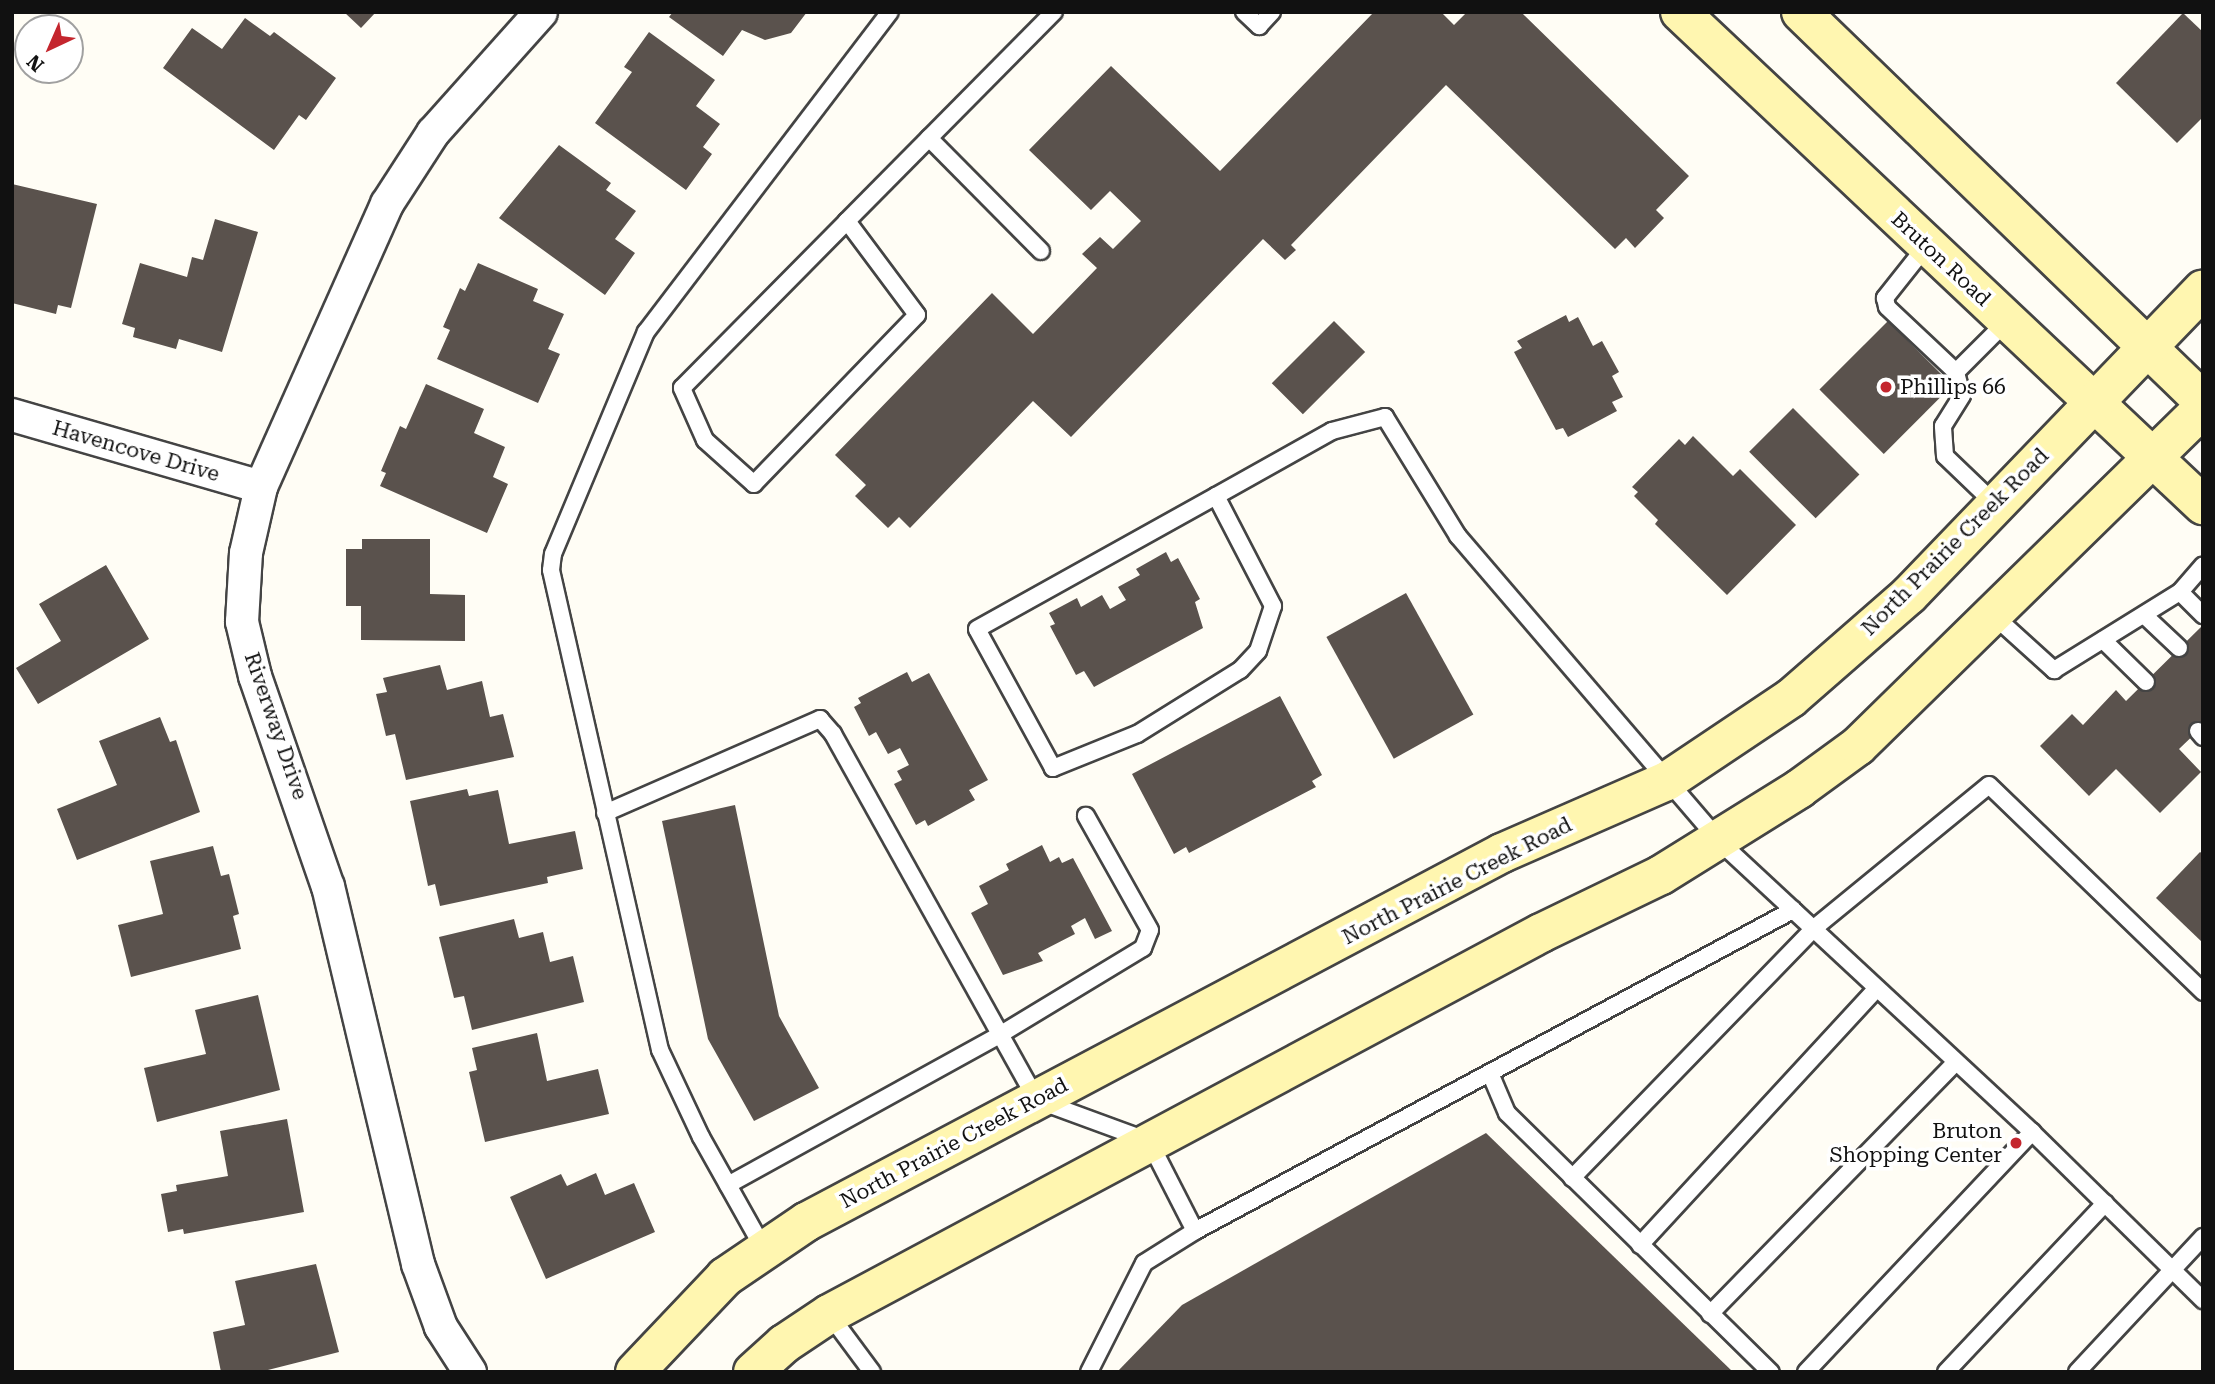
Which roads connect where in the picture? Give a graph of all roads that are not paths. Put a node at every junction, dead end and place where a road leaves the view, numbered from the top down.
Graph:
1 (541, 12) edge
2 (890, 12) edge
3 (1054, 12) edge
4 (1244, 12) edge
5 (1272, 12) edge
6 (1680, 12) edge
7 (1801, 12) edge
8 (929, 138) junction
9 (847, 221) junction
10 (1927, 245) junction
11 (1041, 251) dead end
12 (2203, 289) edge
13 (2007, 321) junction
14 (2145, 348) junction
15 (1956, 372) junction
16 (2092, 401) junction
17 (2203, 401) edge
18 (2203, 408) edge
19 (12, 415) edge
20 (2154, 458) junction
21 (261, 487) junction
22 (1216, 496) junction
23 (1995, 504) junction
24 (2203, 505) edge
25 (2203, 566) edge
26 (2180, 592) junction
27 (1992, 614) junction
28 (2144, 615) junction
29 (2203, 615) edge
30 (2103, 640) junction
31 (2179, 648) dead end
32 (2146, 682) dead end
33 (1667, 781) junction
34 (605, 813) junction
35 (1086, 816) dead end
36 (1720, 842) junction
37 (1793, 910) junction
38 (1813, 929) junction
39 (1876, 989) junction
40 (2203, 992) edge
41 (1001, 1034) junction
42 (1956, 1062) junction
43 (1490, 1073) junction
44 (1037, 1100) junction
45 (2032, 1132) junction
46 (1149, 1141) junction
47 (1573, 1178) junction
48 (728, 1185) junction
49 (2105, 1203) junction
50 (1195, 1231) junction
51 (2203, 1237) edge
52 (1640, 1245) junction
53 (765, 1251) junction
54 (2172, 1270) junction
55 (2203, 1300) edge
56 (829, 1314) junction
57 (1710, 1314) junction
58 (470, 1372) edge
59 (635, 1372) edge
60 (753, 1372) edge
61 (872, 1372) edge
62 (1089, 1372) edge
63 (1771, 1372) edge
64 (1806, 1372) edge
65 (1946, 1372) edge
66 (2077, 1372) edge

1 - 21 street, Riverway Drive
2 - 34 lane
3 - 8 lane
4 - 5 lane
6 - 10 main road, Bruton Road
7 - 14 main road
8 - 9 lane
8 - 11 lane
9 - 9 lane
10 - 13 main road, Bruton Road
10 - 15 lane
12 - 14 main road, North Prairie Creek Road
13 - 15 lane
13 - 16 main road, Bruton Road
14 - 16 main road, North Prairie Creek Road
14 - 17 main road
15 - 23 lane
16 - 20 main road, Bruton Road
16 - 23 main road, North Prairie Creek Road
18 - 20 main road
19 - 21 street, Havencove Drive
20 - 24 main road, Bruton Road
20 - 27 main road
21 - 58 street, Riverway Drive
22 - 22 lane
22 - 33 lane
23 - 33 main road, North Prairie Creek Road
25 - 26 lane
26 - 28 lane
26 - 29 lane
27 - 30 lane
27 - 36 main road
28 - 30 lane
28 - 31 lane
30 - 32 lane
33 - 36 lane
33 - 44 main road, North Prairie Creek Road
34 - 41 lane
34 - 48 lane
35 - 41 lane
36 - 37 lane
36 - 46 main road
37 - 38 lane
37 - 43 lane
38 - 39 lane
38 - 40 lane
38 - 47 lane
39 - 42 lane
39 - 52 lane
41 - 44 lane
41 - 48 lane
42 - 45 lane
42 - 57 lane
43 - 47 lane
43 - 50 lane
44 - 46 lane
44 - 53 main road, North Prairie Creek Road
45 - 49 lane
45 - 64 lane
46 - 50 lane
46 - 56 main road
47 - 52 lane
48 - 53 lane
49 - 54 lane
49 - 65 lane
50 - 62 lane
51 - 54 lane
52 - 57 lane
53 - 59 main road, North Prairie Creek Road
54 - 55 lane
54 - 66 lane
56 - 60 main road
56 - 61 lane
57 - 63 lane

